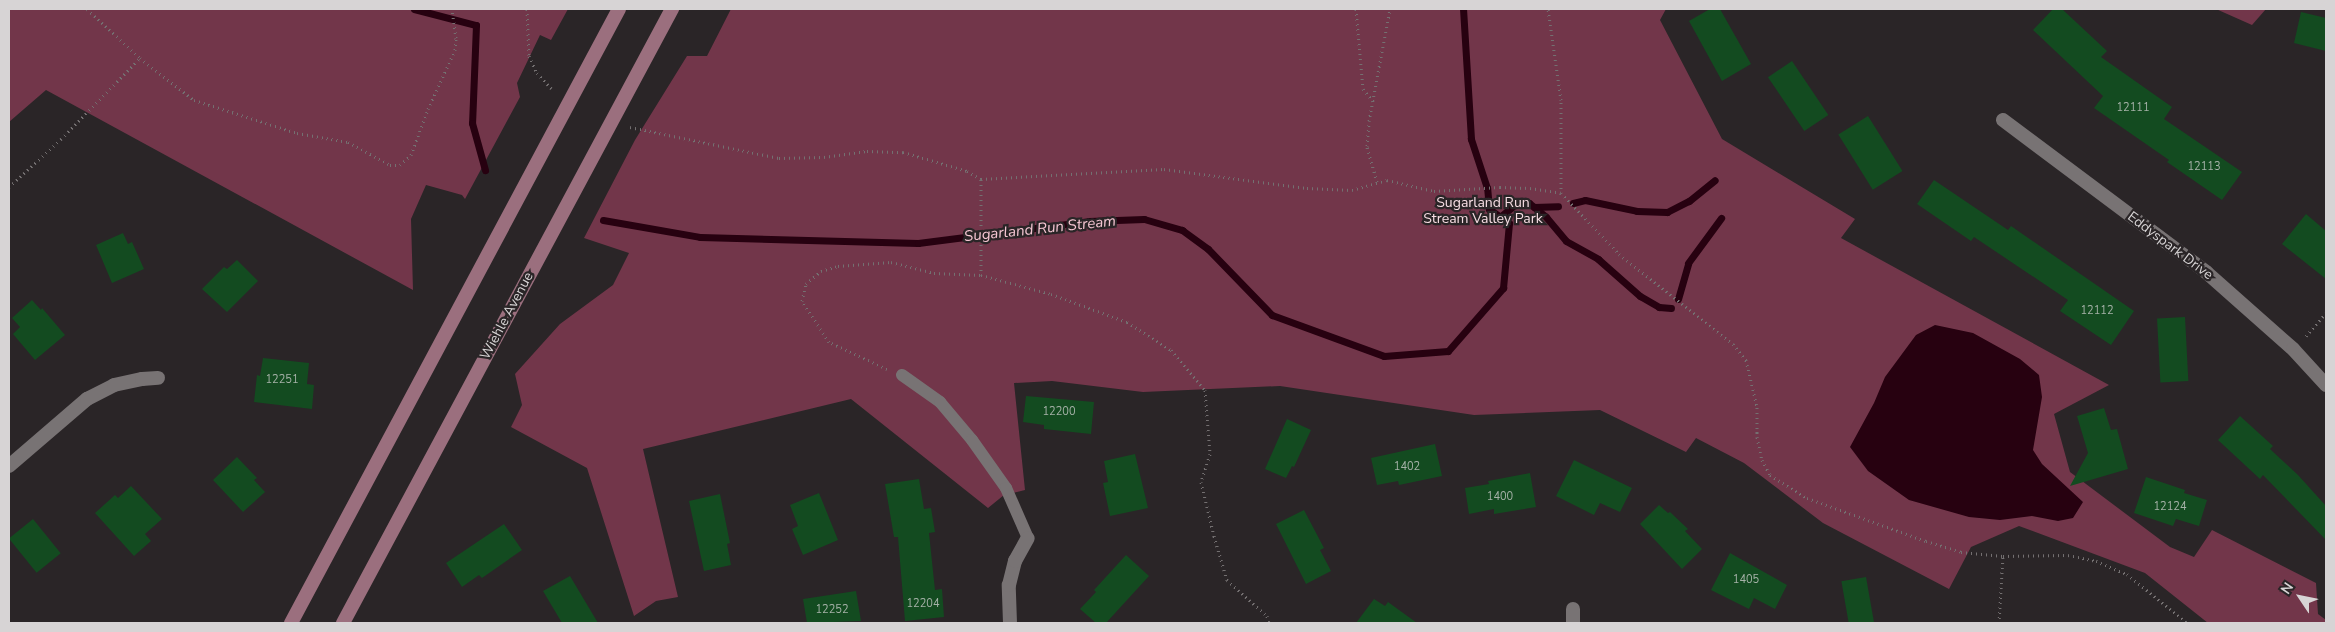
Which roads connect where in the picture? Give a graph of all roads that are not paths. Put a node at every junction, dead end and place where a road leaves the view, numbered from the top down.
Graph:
1 (619, 9) edge
2 (672, 9) edge
3 (2003, 120) dead end
4 (902, 375) road end
5 (158, 378) dead end
6 (2326, 385) edge
7 (9, 466) edge
8 (1028, 538) joint
9 (1574, 609) dead end
10 (291, 623) edge
11 (344, 623) edge
12 (1010, 623) edge
13 (1573, 623) edge

1 - 10 main road
2 - 11 main road, Wiehle Avenue
3 - 6 street, Eddyspark Drive
4 - 8 lane
5 - 7 street
8 - 12 street
9 - 13 street

